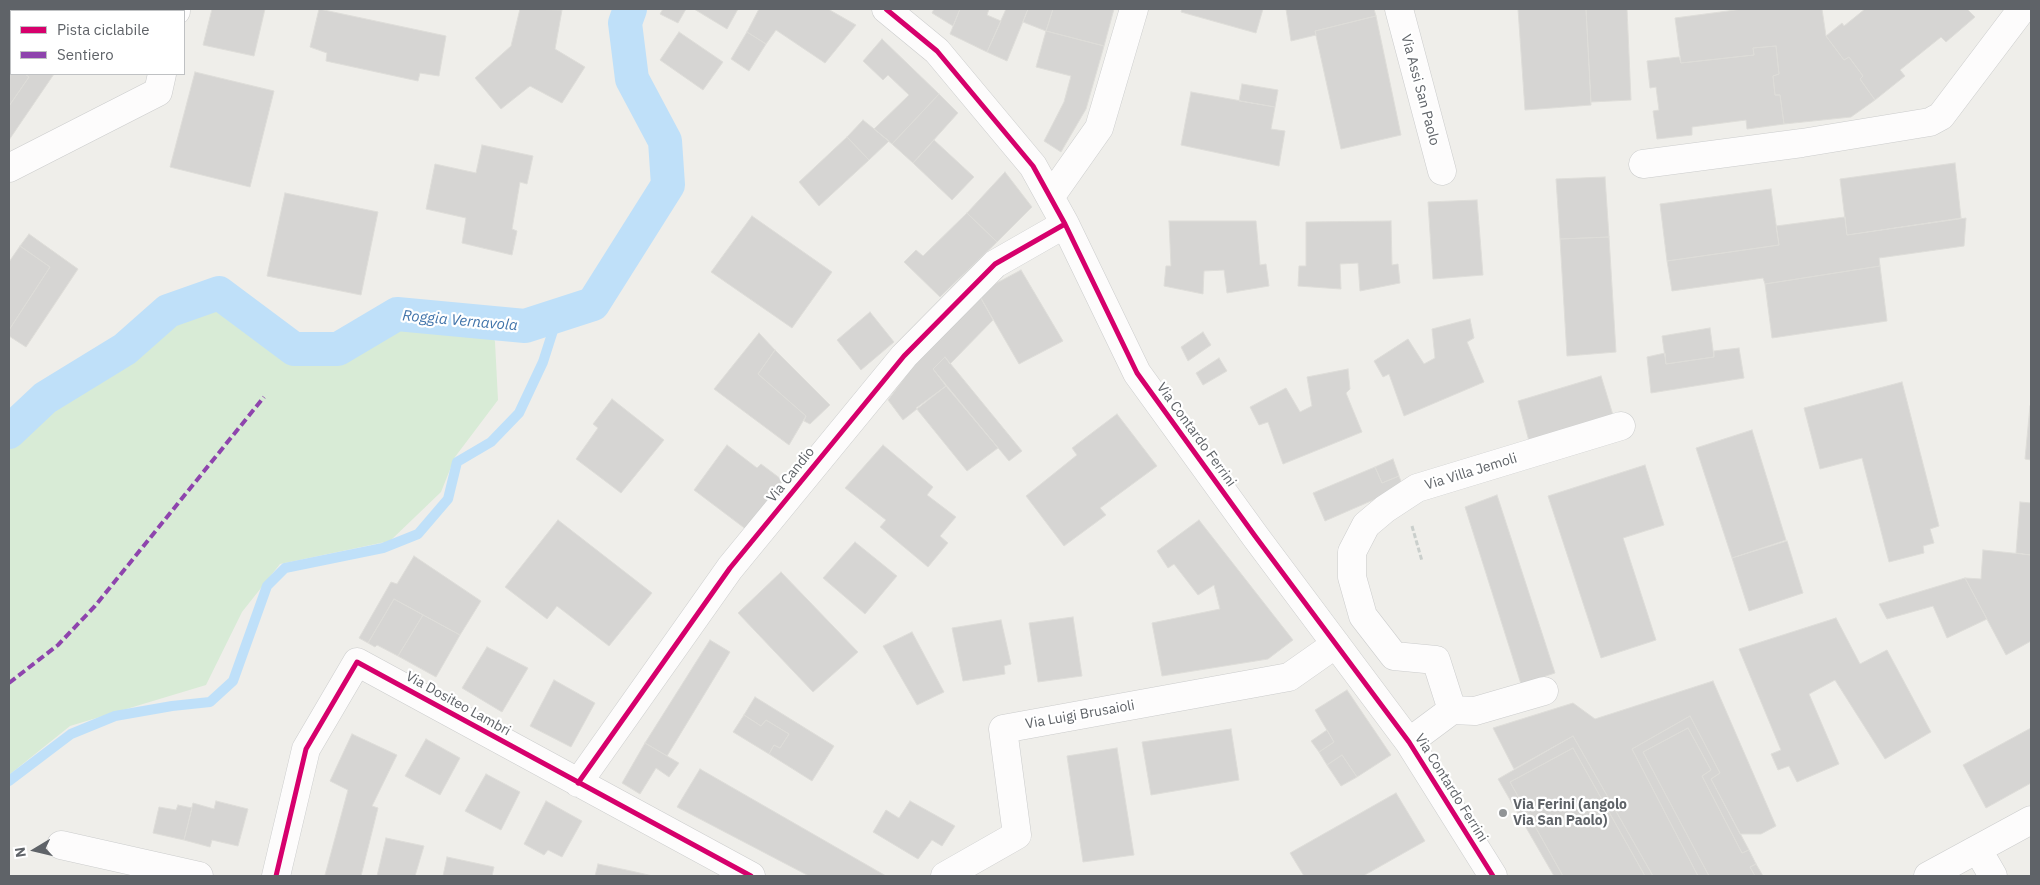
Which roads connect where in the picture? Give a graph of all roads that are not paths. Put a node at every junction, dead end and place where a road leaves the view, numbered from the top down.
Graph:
1 (886, 9) edge
2 (1134, 9) edge
3 (1399, 9) edge
4 (2022, 9) edge
5 (162, 75) edge
6 (1643, 164) dead end
7 (9, 168) edge
8 (1442, 171) dead end
9 (1051, 196) junction
10 (1065, 224) junction
11 (1621, 426) dead end
12 (1336, 644) junction
13 (1544, 691) dead end
14 (1452, 710) junction
15 (1409, 742) junction
16 (578, 783) junction
17 (2031, 820) edge
18 (61, 845) dead end
19 (1978, 850) junction
20 (199, 876) edge
21 (276, 876) edge
22 (751, 876) edge
23 (945, 876) edge
24 (1493, 876) edge
25 (1928, 876) edge
26 (1993, 876) edge

1 - 9 street, Via Contardo Ferrini
2 - 9 street
3 - 8 street, Via Assi San Paolo
4 - 6 street
5 - 7 street
9 - 10 street, Via Contardo Ferrini
10 - 12 street, Via Contardo Ferrini
10 - 16 street, Via Candio
11 - 14 street, Via Villa Jemoli
12 - 15 street, Via Contardo Ferrini
12 - 23 street, Via Luigi Brusaioli
13 - 14 street
14 - 15 street, Via Contardo Ferrini
15 - 24 street, Via Contardo Ferrini
16 - 21 street, Via Dositeo Lambri
16 - 22 street, Via Dositeo Lambri
17 - 19 street
18 - 20 street
19 - 25 street
19 - 26 street

